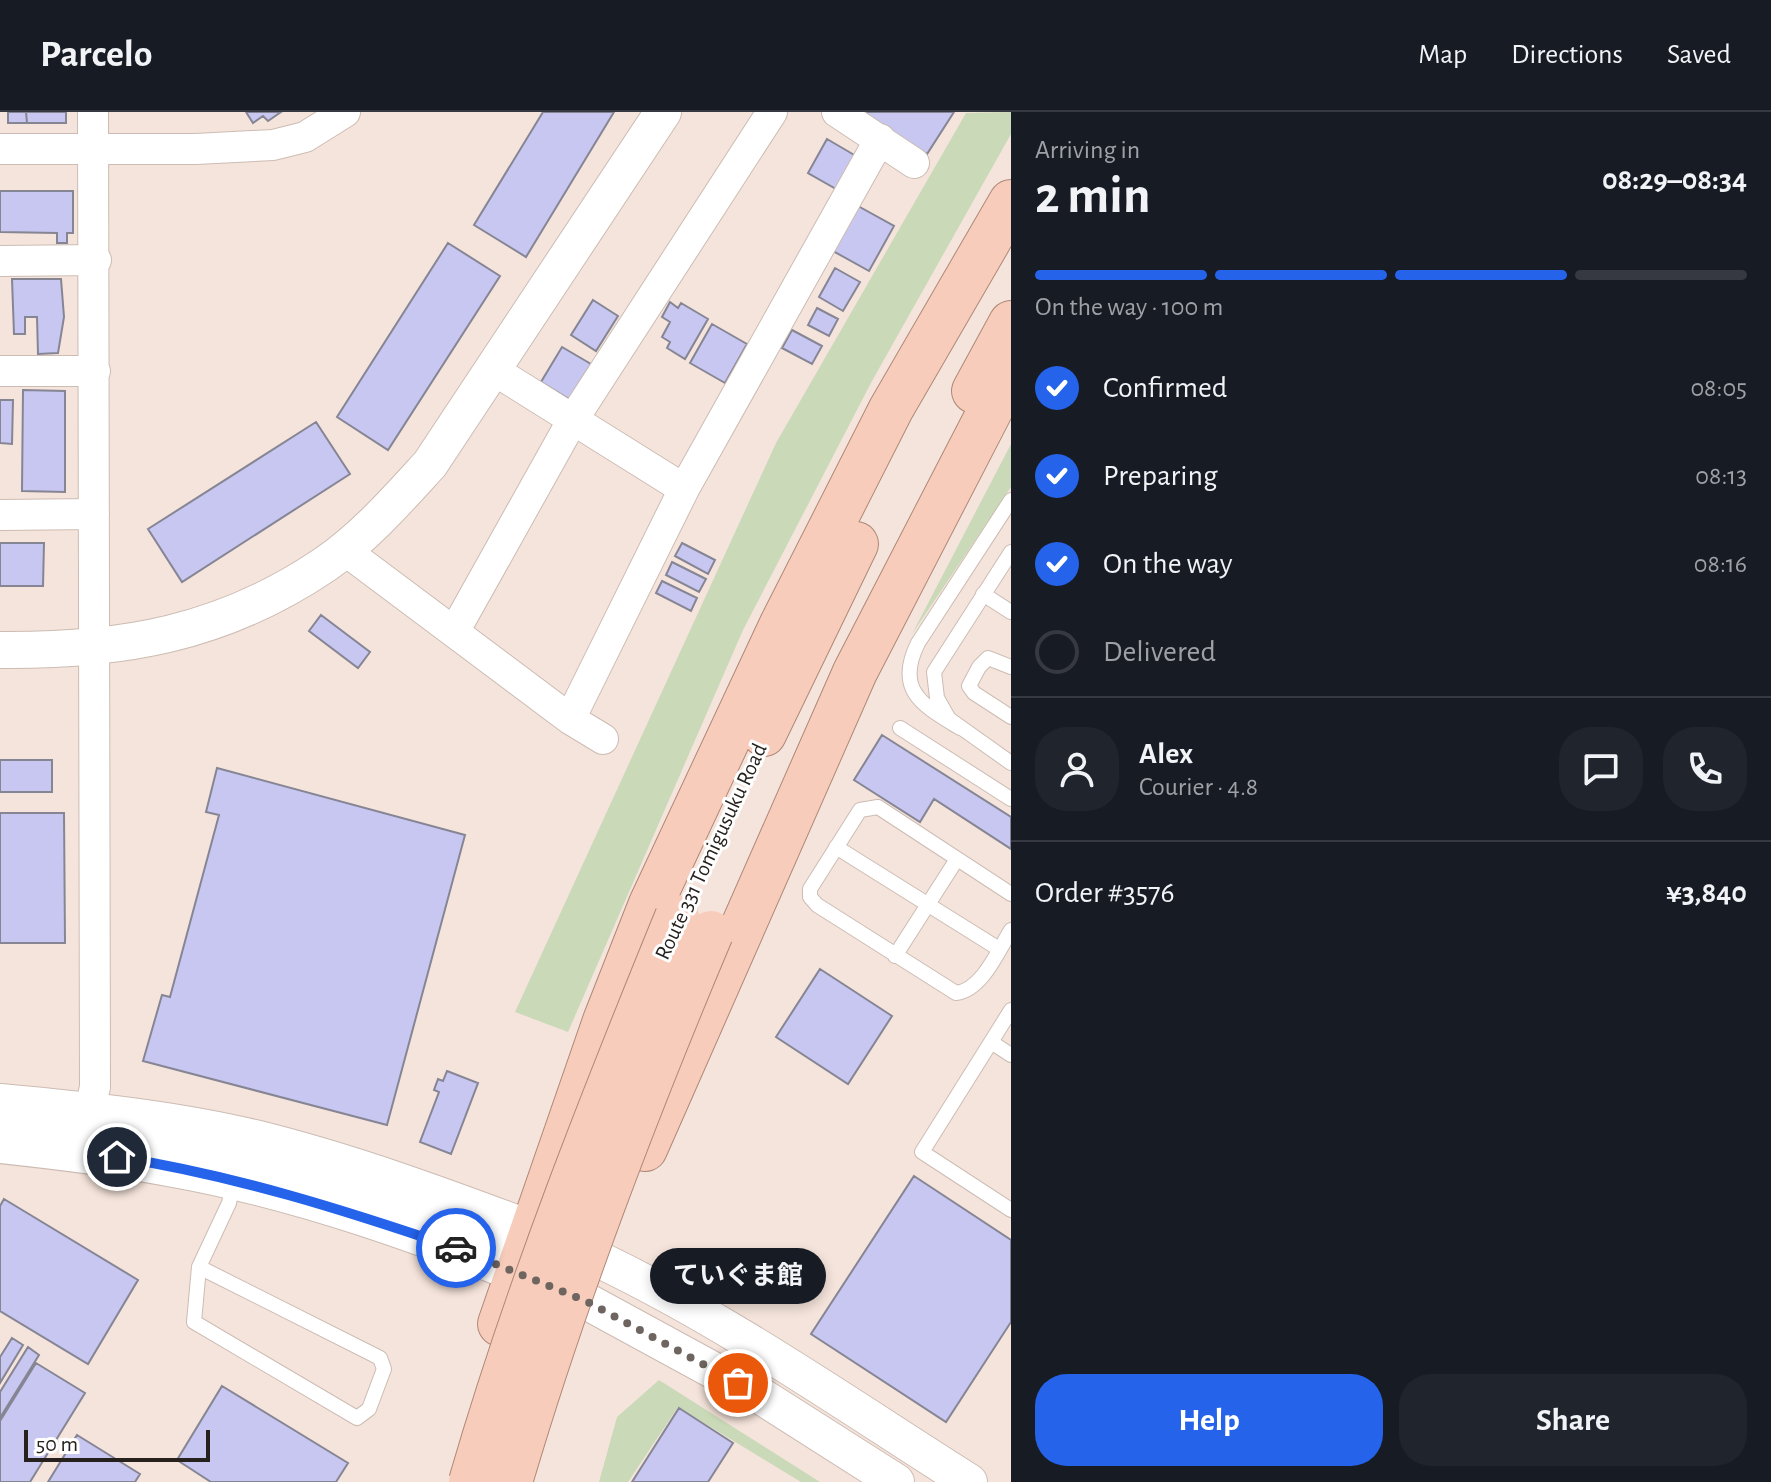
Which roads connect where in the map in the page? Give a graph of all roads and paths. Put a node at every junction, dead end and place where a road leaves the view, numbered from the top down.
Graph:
1 (93, 112) edge
2 (345, 112) edge
3 (663, 112) edge
4 (772, 112) edge
5 (837, 112) edge
6 (880, 139) junction
7 (0, 149) edge
8 (95, 149) junction
9 (914, 163) dead end
10 (1011, 202) edge
11 (1011, 246) edge
12 (96, 260) junction
13 (0, 261) edge
14 (1011, 323) edge
15 (492, 369) junction
16 (1011, 370) edge
17 (0, 371) edge
18 (95, 371) junction
19 (572, 421) junction
20 (684, 489) junction
21 (1011, 500) edge
22 (94, 514) junction
23 (0, 515) edge
24 (343, 549) junction
25 (1011, 552) edge
26 (983, 594) junction
27 (1011, 612) edge
28 (454, 632) junction
29 (95, 648) junction
30 (0, 650) edge
31 (1011, 667) edge
32 (1011, 717) edge
33 (570, 719) junction
34 (900, 728) dead end
35 (960, 728) junction
36 (603, 739) dead end
37 (1011, 763) edge
38 (1011, 799) edge
39 (836, 847) junction
40 (957, 859) junction
41 (1011, 894) edge
42 (928, 905) junction
43 (1011, 930) edge
44 (707, 932) junction
45 (999, 949) junction
46 (895, 956) junction
47 (1011, 1010) edge
48 (991, 1042) junction
49 (1011, 1055) edge
50 (0, 1105) edge
51 (89, 1113) junction
52 (0, 1142) edge
53 (234, 1180) junction
54 (1011, 1210) edge
55 (523, 1251) junction
56 (600, 1260) junction
57 (199, 1267) junction
58 (586, 1301) junction
59 (889, 1480) edge
60 (449, 1482) edge
61 (471, 1482) edge
62 (510, 1482) edge
63 (533, 1482) edge
64 (969, 1482) edge

1 - 8 street
2 - 8 street
3 - 15 street
4 - 19 street
5 - 6 street
6 - 9 street
6 - 20 street
7 - 8 street
8 - 12 street
10 - 55 highway
11 - 44 highway, Route 331 Tomigusuku Road
12 - 13 street
12 - 18 street
14 - 44 highway, Route 331 Tomigusuku Road
15 - 19 street
15 - 24 street
16 - 44 highway
17 - 18 street
18 - 22 street
19 - 20 street
19 - 28 street
20 - 33 street
21 - 35 lane
22 - 23 street
22 - 29 street
24 - 28 street
24 - 29 street
25 - 26 lane
26 - 27 lane
26 - 35 lane
28 - 33 street
29 - 30 street
29 - 51 street
31 - 32 lane
33 - 36 street
34 - 38 lane
35 - 37 lane
39 - 40 lane
39 - 42 lane
39 - 46 lane
40 - 41 lane
40 - 42 lane
42 - 45 lane
42 - 46 lane
43 - 45 lane
44 - 56 highway
44 - 61 highway, Route 331 Tomigusuku Road, bridge
44 - 62 highway, Route 331 Tomigusuku Road, bridge
45 - 46 lane
47 - 48 lane
48 - 49 lane
48 - 54 lane
50 - 51 main road
51 - 55 main road
52 - 53 main road
53 - 55 main road
53 - 57 lane
55 - 56 main road
55 - 58 main road
55 - 60 highway
56 - 58 highway
56 - 64 street
57 - 57 lane
58 - 59 street
58 - 63 highway

